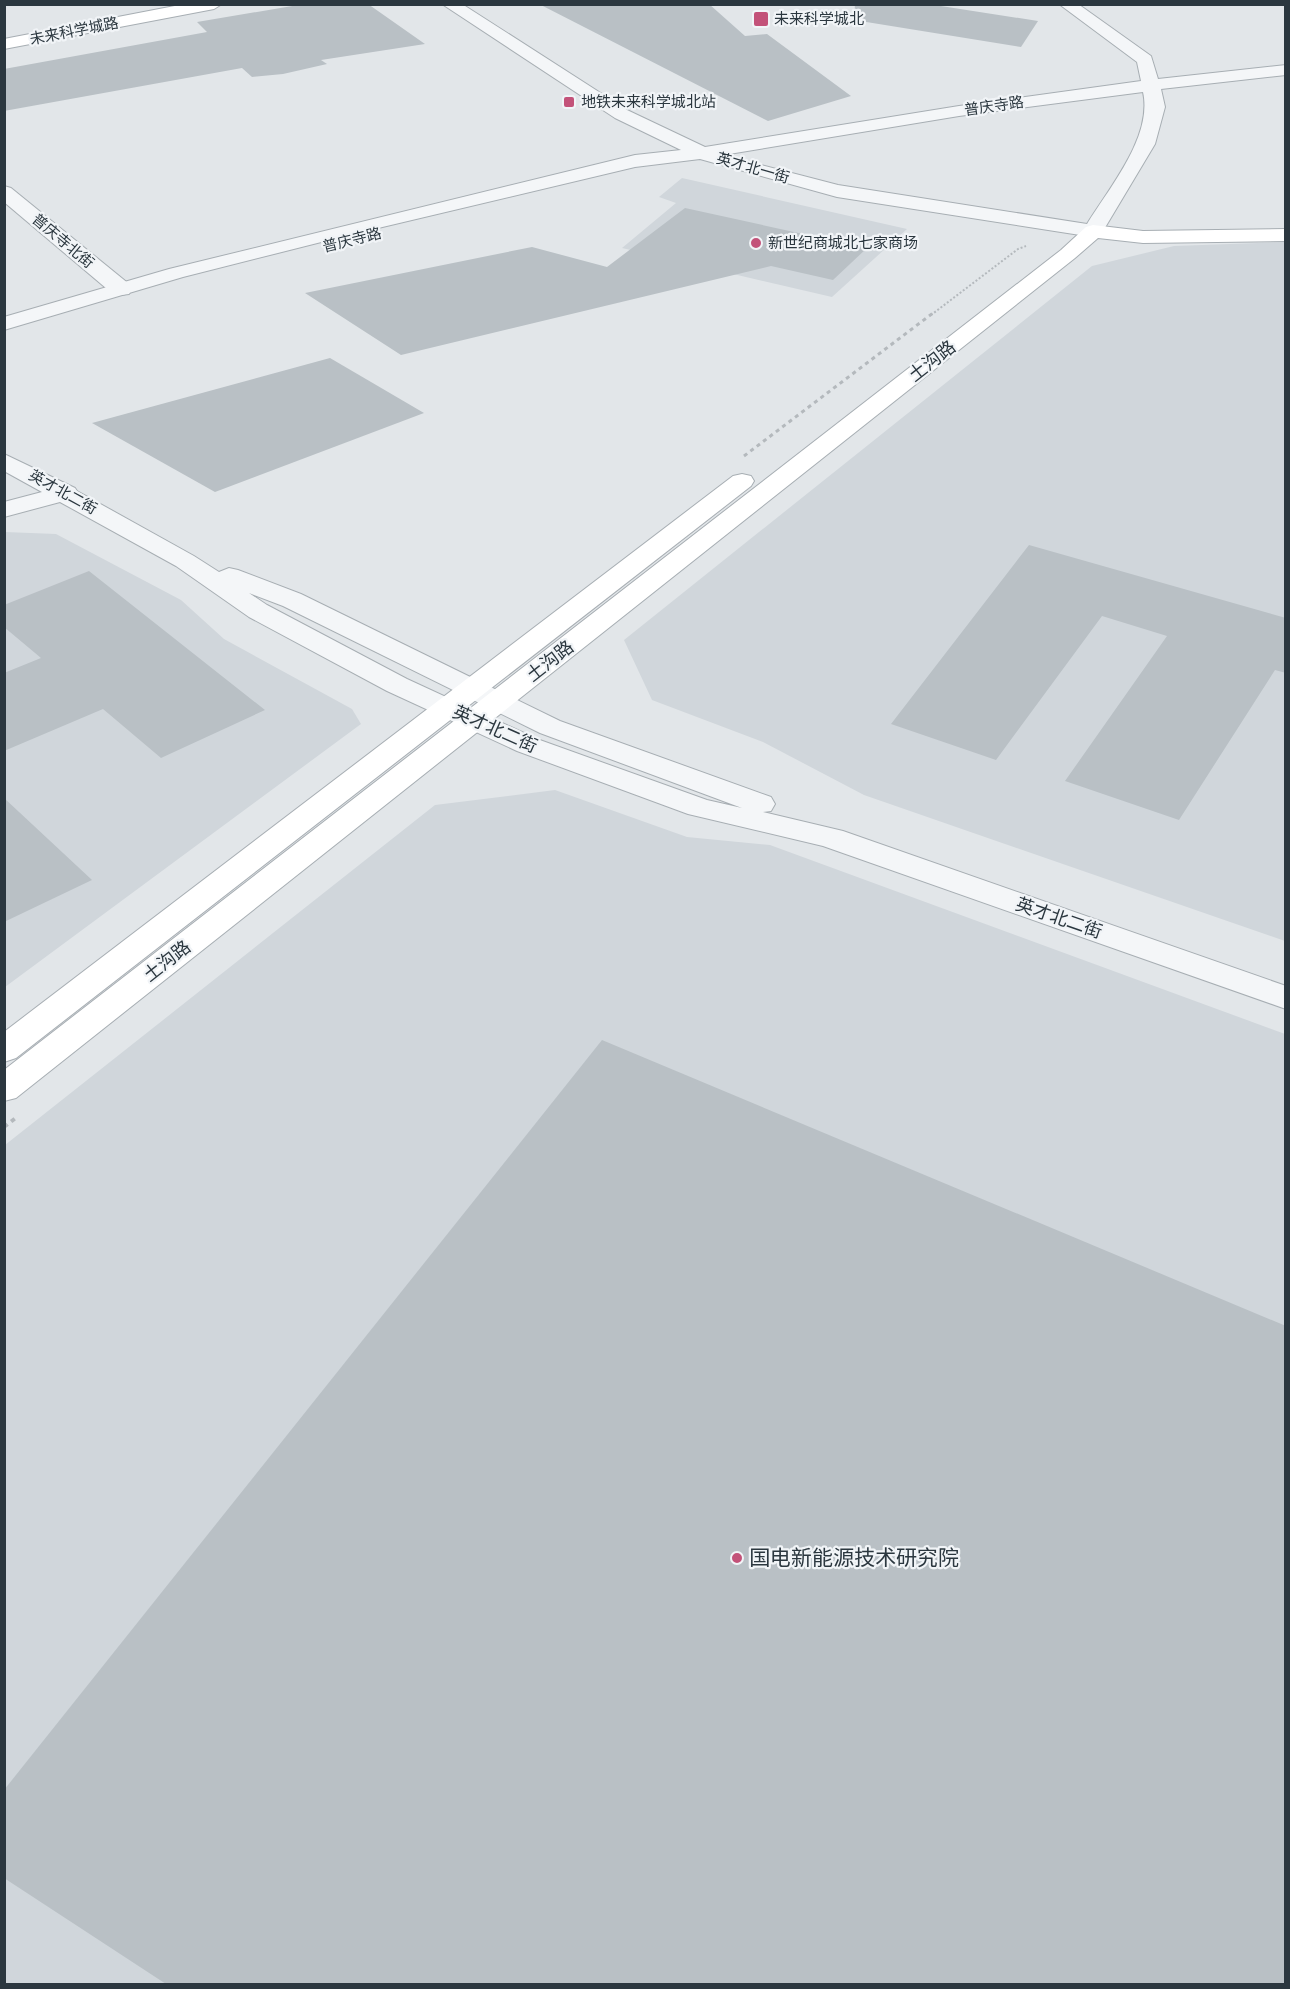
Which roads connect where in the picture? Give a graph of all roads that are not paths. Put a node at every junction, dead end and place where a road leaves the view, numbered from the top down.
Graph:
1 (214, 4) edge
2 (450, 4) edge
3 (1066, 4) edge
4 (4, 44) edge
5 (1286, 70) edge
6 (1150, 85) junction
7 (703, 153) junction
8 (4, 192) edge
9 (1286, 224) edge
10 (1093, 231) junction
11 (1286, 235) edge
12 (121, 289) junction
13 (4, 324) edge
14 (4, 340) edge
15 (822, 419) dead end
16 (4, 461) edge
17 (757, 469) dead end
18 (66, 493) junction
19 (4, 510) edge
20 (473, 705) junction
21 (1286, 998) edge
22 (4, 1050) edge
23 (4, 1089) edge

1 - 4 main road, 未来科学城路
2 - 7 street, 英才北一街
3 - 6 street
5 - 6 street, 普庆寺路
6 - 7 street, 普庆寺路
6 - 10 street
7 - 10 street, 英才北一街
7 - 12 street, 普庆寺路
7 - 14 street, 普庆寺路
8 - 12 street, 普庆寺北街
9 - 10 main road, 土沟路
10 - 11 main road, 土沟路
10 - 15 main road, 土沟路
10 - 20 main road, 土沟路
12 - 13 street, 普庆寺路
16 - 18 street, 英才北二街
17 - 20 main road, 土沟路
18 - 19 street
18 - 20 street, 英才北二街
20 - 21 street, 英才北二街
20 - 22 main road, 土沟路
20 - 23 main road, 土沟路

